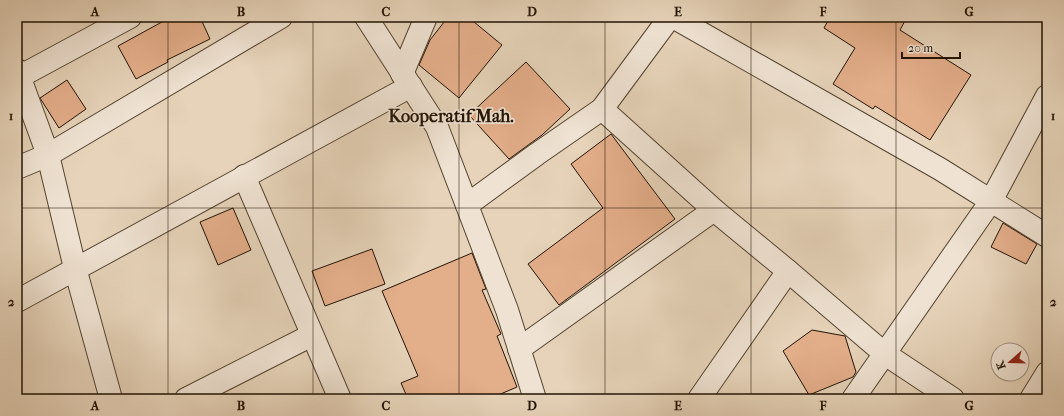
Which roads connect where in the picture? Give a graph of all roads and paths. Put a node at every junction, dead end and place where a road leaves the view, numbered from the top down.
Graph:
1 (130, 17) edge
2 (281, 17) edge
3 (366, 17) edge
4 (426, 17) edge
5 (671, 17) edge
6 (18, 74) edge
7 (407, 80) junction
8 (1047, 96) edge
9 (602, 109) junction
10 (48, 155) junction
11 (17, 168) edge
12 (244, 176) junction
13 (991, 201) junction
14 (467, 205) junction
15 (714, 210) junction
16 (1047, 236) edge
17 (75, 268) junction
18 (788, 271) junction
19 (17, 301) edge
20 (312, 335) junction
21 (519, 349) junction
22 (885, 354) junction
23 (1047, 373) edge
24 (111, 399) edge
25 (186, 399) edge
26 (340, 399) edge
27 (534, 399) edge
28 (699, 399) edge
29 (853, 399) edge
30 (953, 399) edge
31 (1031, 399) edge

1 - 6 street
2 - 10 street
3 - 7 street
4 - 7 street
5 - 9 street
5 - 13 street
6 - 10 street
7 - 12 street
7 - 14 street
8 - 13 street
9 - 14 street
9 - 15 street
10 - 11 street
10 - 17 street
12 - 17 street
12 - 20 street
13 - 16 street
13 - 22 street
14 - 21 street
15 - 18 street
15 - 21 street
17 - 19 street
17 - 24 street
18 - 22 street
18 - 28 street
20 - 25 street
20 - 26 street
21 - 27 street
22 - 29 street
22 - 30 street
23 - 31 street

